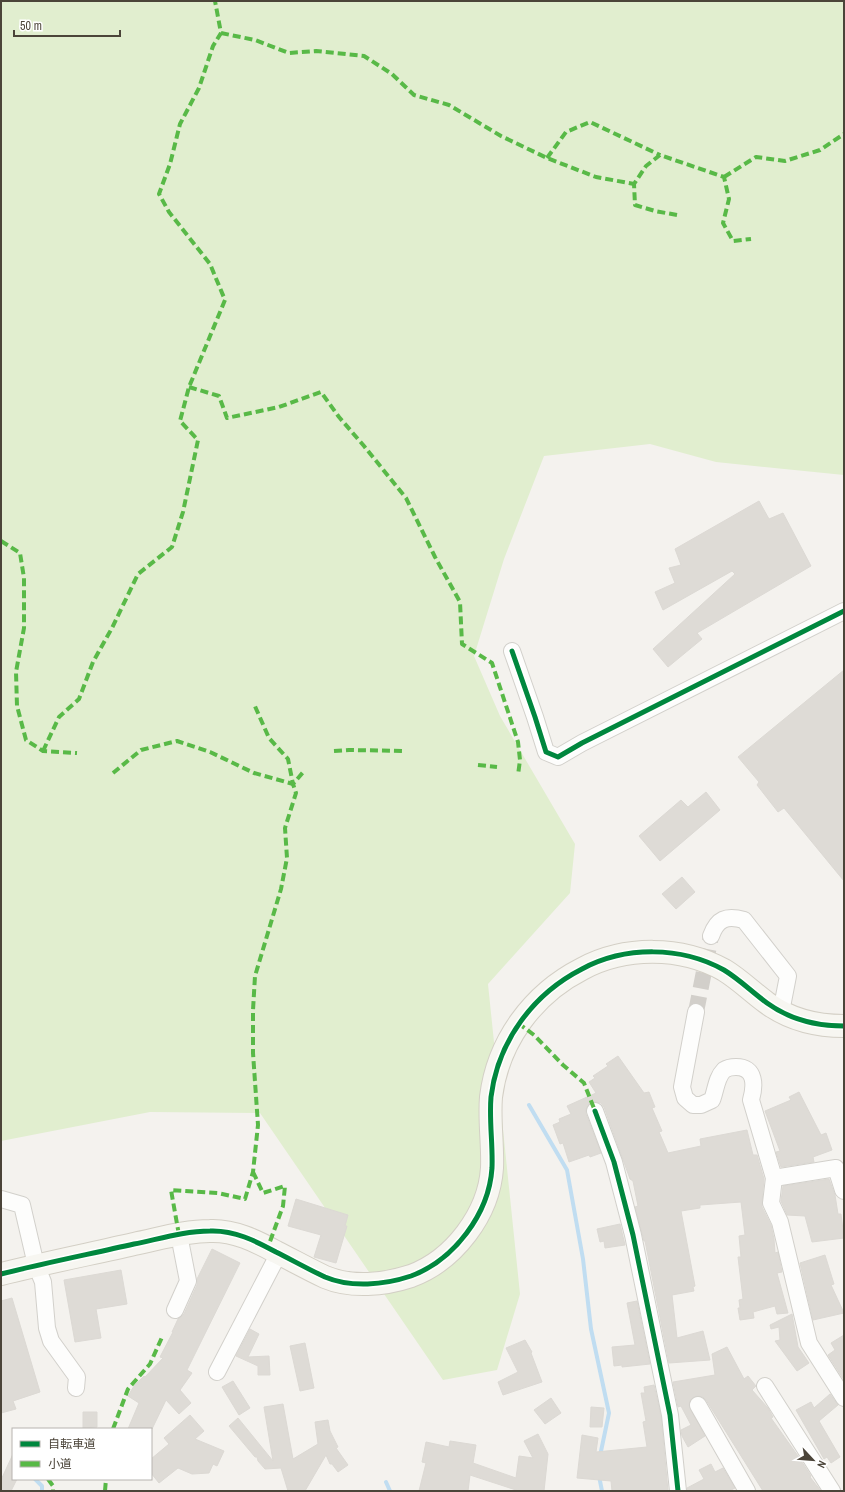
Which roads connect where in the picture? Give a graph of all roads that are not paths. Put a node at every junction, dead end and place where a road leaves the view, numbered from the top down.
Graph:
1 (844, 611) edge
2 (512, 651) dead end
3 (711, 936) tunnel mouth
4 (696, 1012) tunnel mouth
5 (781, 1012) junction
6 (844, 1026) edge
7 (594, 1112) dead end
8 (774, 1178) junction
9 (844, 1191) edge
10 (1, 1199) edge
11 (179, 1235) junction
12 (279, 1253) junction
13 (36, 1265) junction
14 (1, 1274) edge
15 (175, 1310) dead end
16 (217, 1372) dead end
17 (765, 1386) dead end
18 (76, 1388) dead end
19 (844, 1398) edge
20 (698, 1405) dead end
21 (678, 1491) edge
22 (748, 1491) edge
23 (832, 1491) edge

1 - 2 street
3 - 5 street
4 - 8 street
5 - 6 street
5 - 12 street
7 - 21 street
8 - 9 street
8 - 19 street
10 - 13 street
11 - 12 street
11 - 13 street
11 - 15 street
12 - 16 street
13 - 14 street
13 - 18 street
17 - 23 street
20 - 22 street

